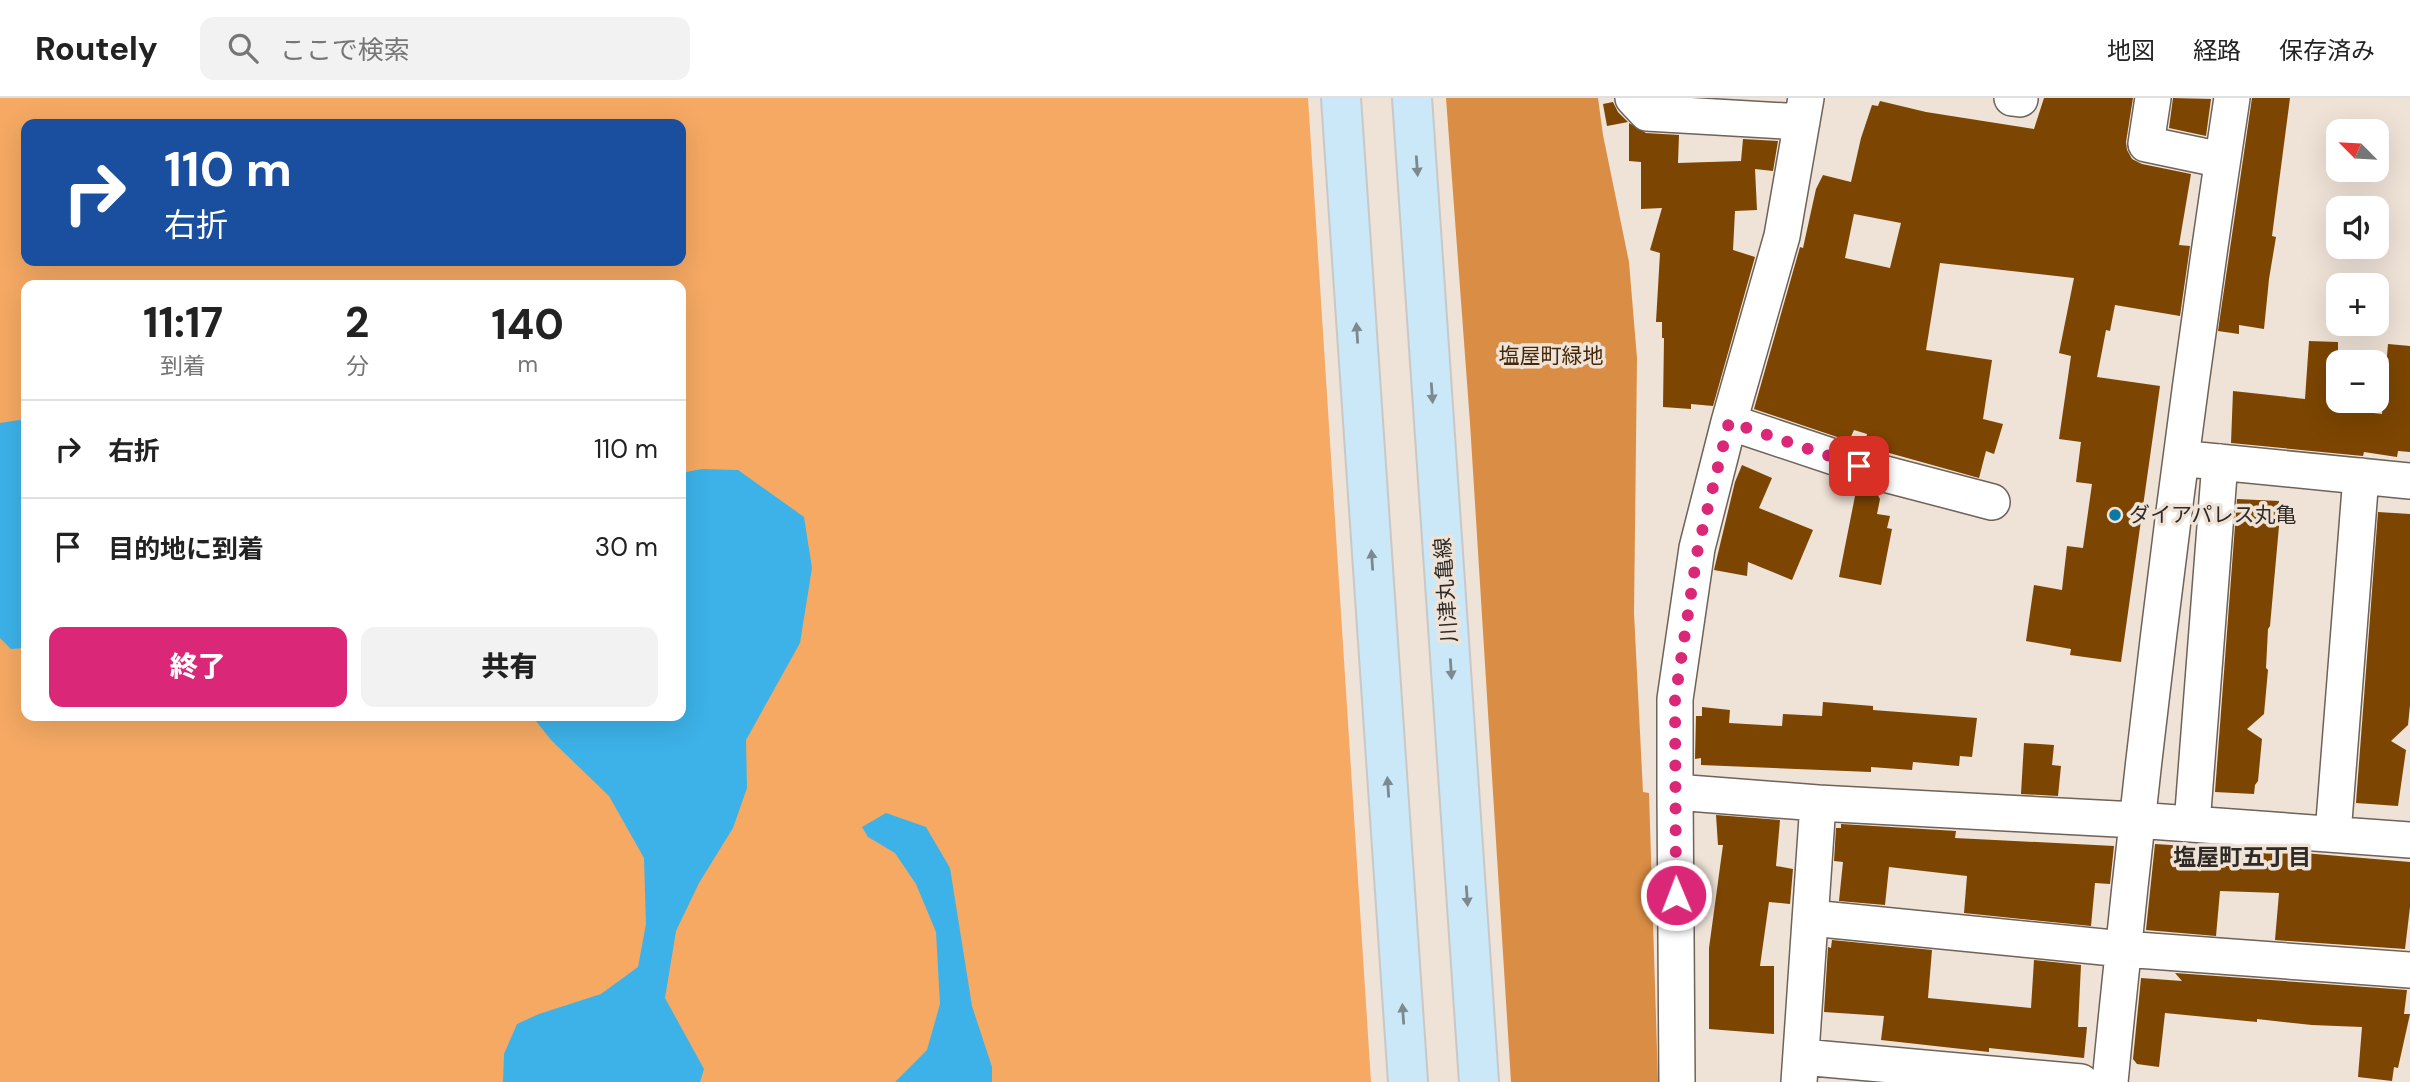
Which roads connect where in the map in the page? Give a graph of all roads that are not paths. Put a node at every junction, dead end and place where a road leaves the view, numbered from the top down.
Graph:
1 (1341, 98) edge
2 (1412, 98) edge
3 (1633, 98) edge
4 (2153, 98) edge
5 (2232, 98) edge
6 (1804, 110) edge
7 (2222, 160) junction
8 (1729, 422) junction
9 (2181, 458) junction
10 (2220, 462) junction
11 (2361, 476) junction
12 (2410, 481) edge
13 (1992, 502) dead end
14 (1675, 792) junction
15 (1818, 803) junction
16 (2136, 820) junction
17 (2192, 824) junction
18 (2333, 834) junction
19 (2410, 839) edge
20 (1811, 918) junction
21 (2123, 948) junction
22 (2410, 970) edge
23 (1800, 1070) edge
24 (1408, 1082) edge
25 (1479, 1082) edge
26 (1677, 1082) edge
27 (2081, 1082) edge
28 (2110, 1082) edge

24 -> 1 main road
2 -> 25 main road, 川津丸亀線
3 - 6 street
4 - 7 street
5 - 7 street
6 - 8 street
7 - 9 street
8 - 13 street
8 - 14 street
9 - 10 street
9 - 16 street
10 - 11 street
10 - 17 street
11 - 12 street
11 - 18 street
14 - 15 street
14 - 26 street
15 - 16 street
15 - 20 street
16 - 17 street
16 - 21 street
17 - 18 street
18 - 19 street
20 - 21 street
20 - 23 street
21 - 22 street
21 - 28 street
23 - 27 street

